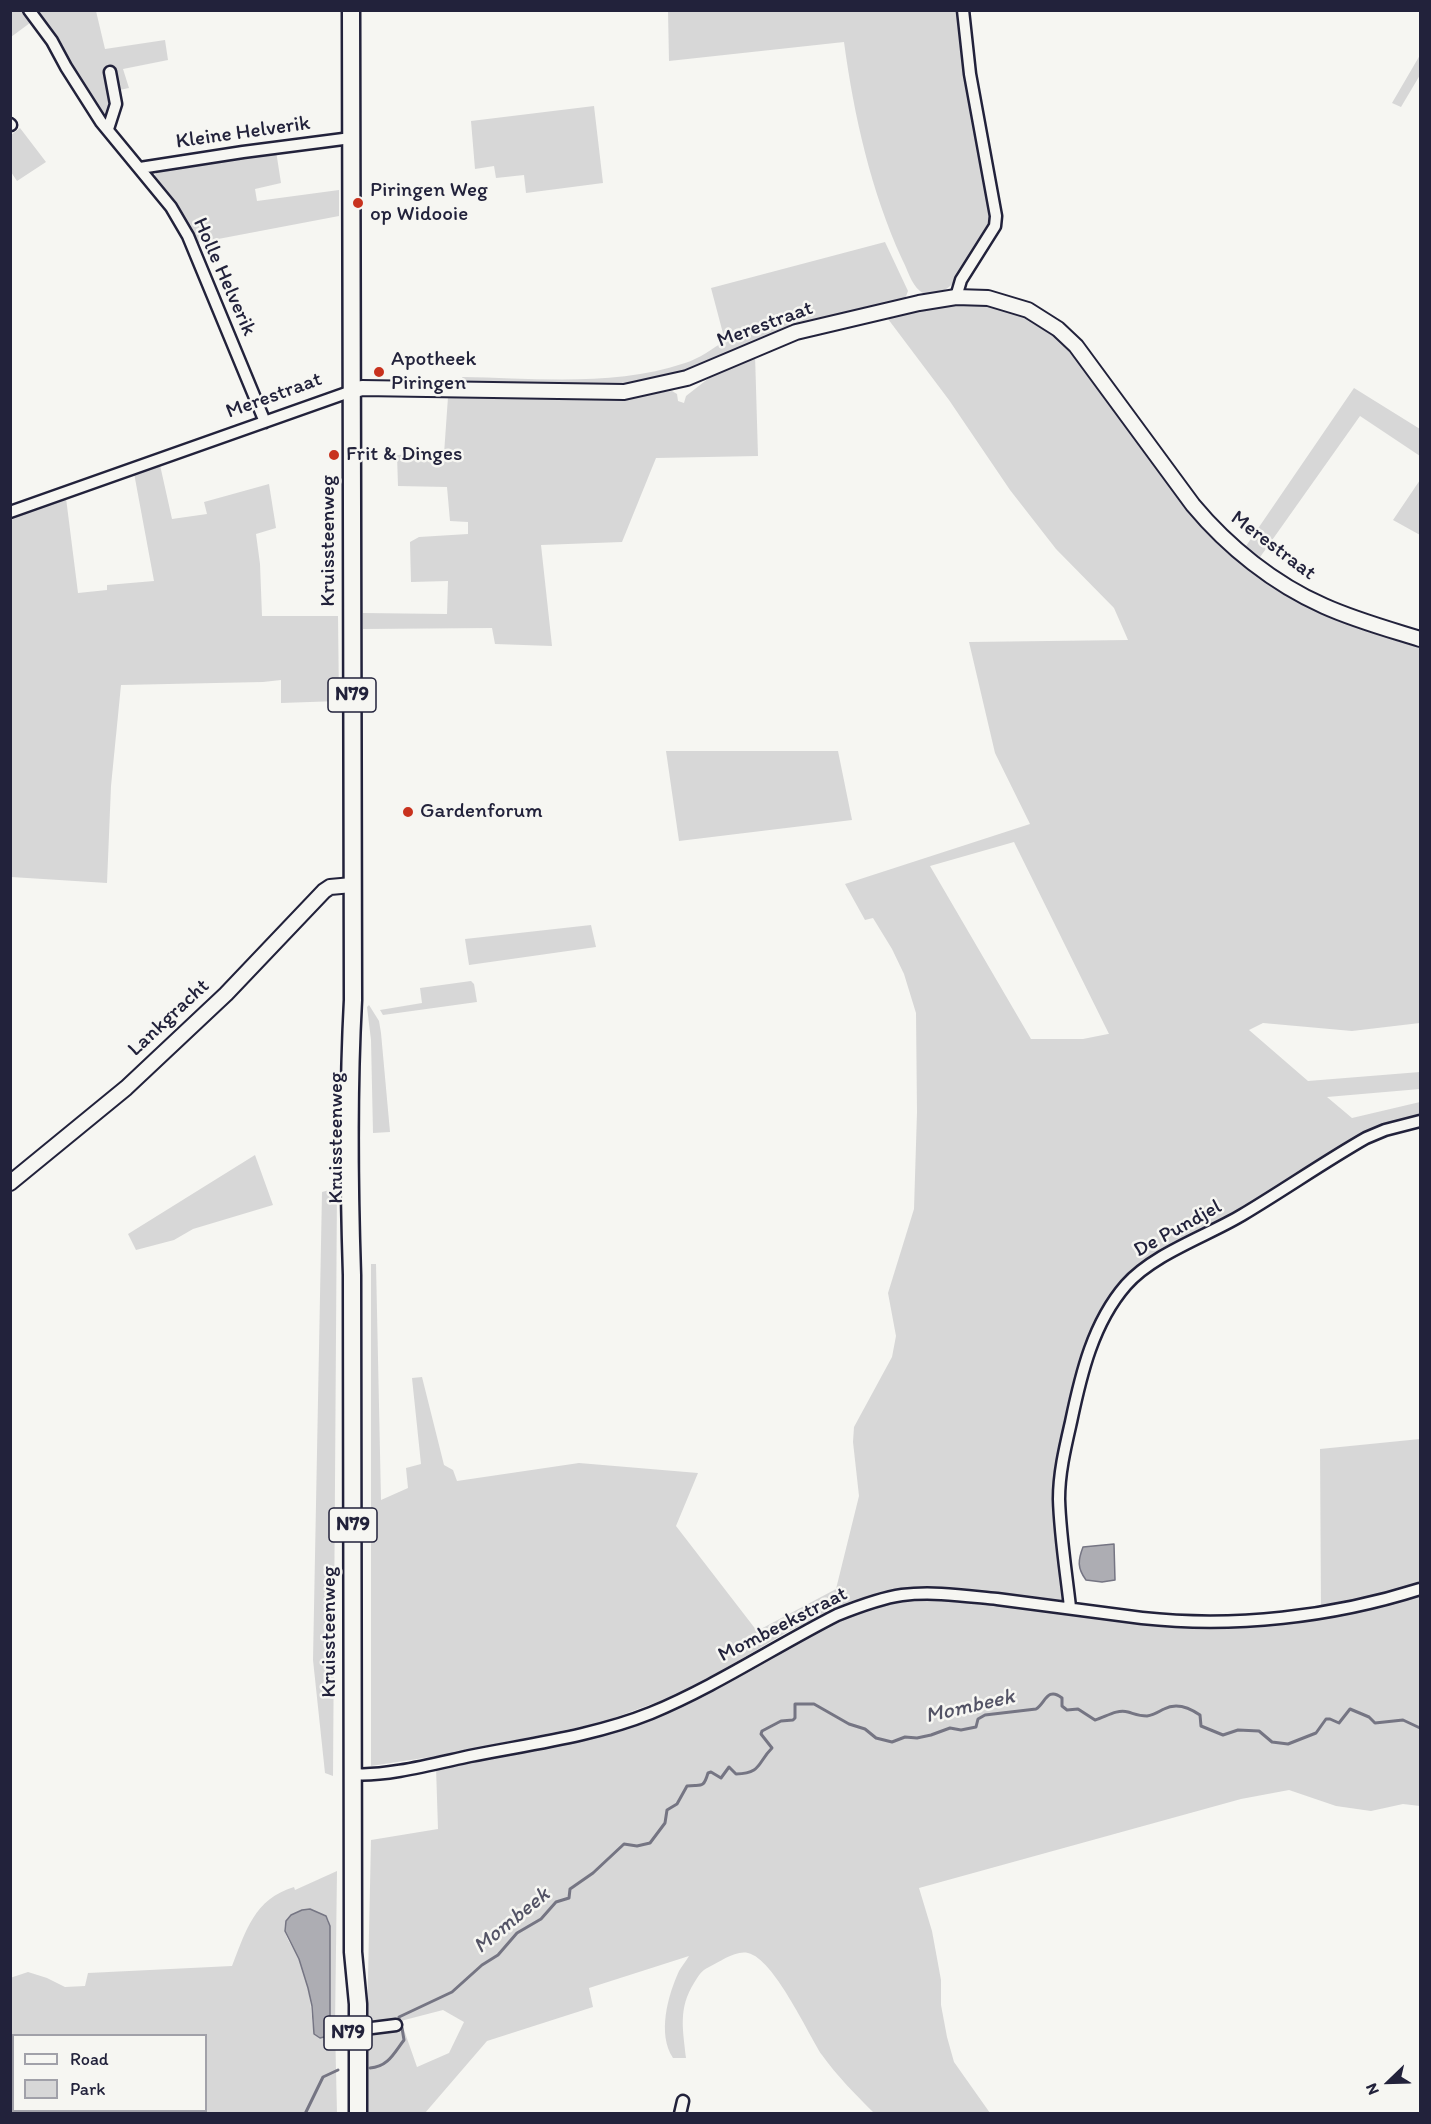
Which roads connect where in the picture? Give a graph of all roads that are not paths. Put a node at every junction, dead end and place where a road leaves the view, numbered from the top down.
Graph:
1 (29, 10) edge
2 (351, 10) edge
3 (963, 10) edge
4 (110, 72) dead end
5 (108, 129) junction
6 (351, 138) junction
7 (140, 168) junction
8 (956, 297) junction
9 (352, 391) junction
10 (265, 422) junction
11 (10, 512) edge
12 (1420, 639) edge
13 (352, 885) junction
14 (1420, 1121) edge
15 (10, 1183) edge
16 (1420, 1589) edge
17 (1070, 1607) junction
18 (353, 1774) junction
19 (396, 2025) dead end
20 (353, 2031) junction
21 (683, 2101) dead end
22 (349, 2114) edge
23 (358, 2114) edge
24 (680, 2114) edge

1 - 5 street, Holle Helverik
2 - 6 main road, Kruissteenweg / N79
3 - 8 street
4 - 5 street
5 - 7 street, Holle Helverik
6 - 7 street, Kleine Helverik
6 - 9 main road, Kruissteenweg / N79
7 - 10 street, Holle Helverik
8 - 9 street, Merestraat
8 - 12 street, Merestraat
9 - 10 street, Merestraat
9 - 13 main road, Kruissteenweg / N79
10 - 11 street, Merestraat
13 - 15 street, Lankgracht
13 - 18 main road, Kruissteenweg / N79
14 - 17 street, De Pundjel
16 - 17 street, Mombeekstraat
17 - 18 street, Mombeekstraat
18 - 20 main road, Kruissteenweg / N79
19 - 20 street
20 - 22 main road, Kruissteenweg / N79
20 - 23 main road, Kruissteenweg / N79
21 - 24 street

